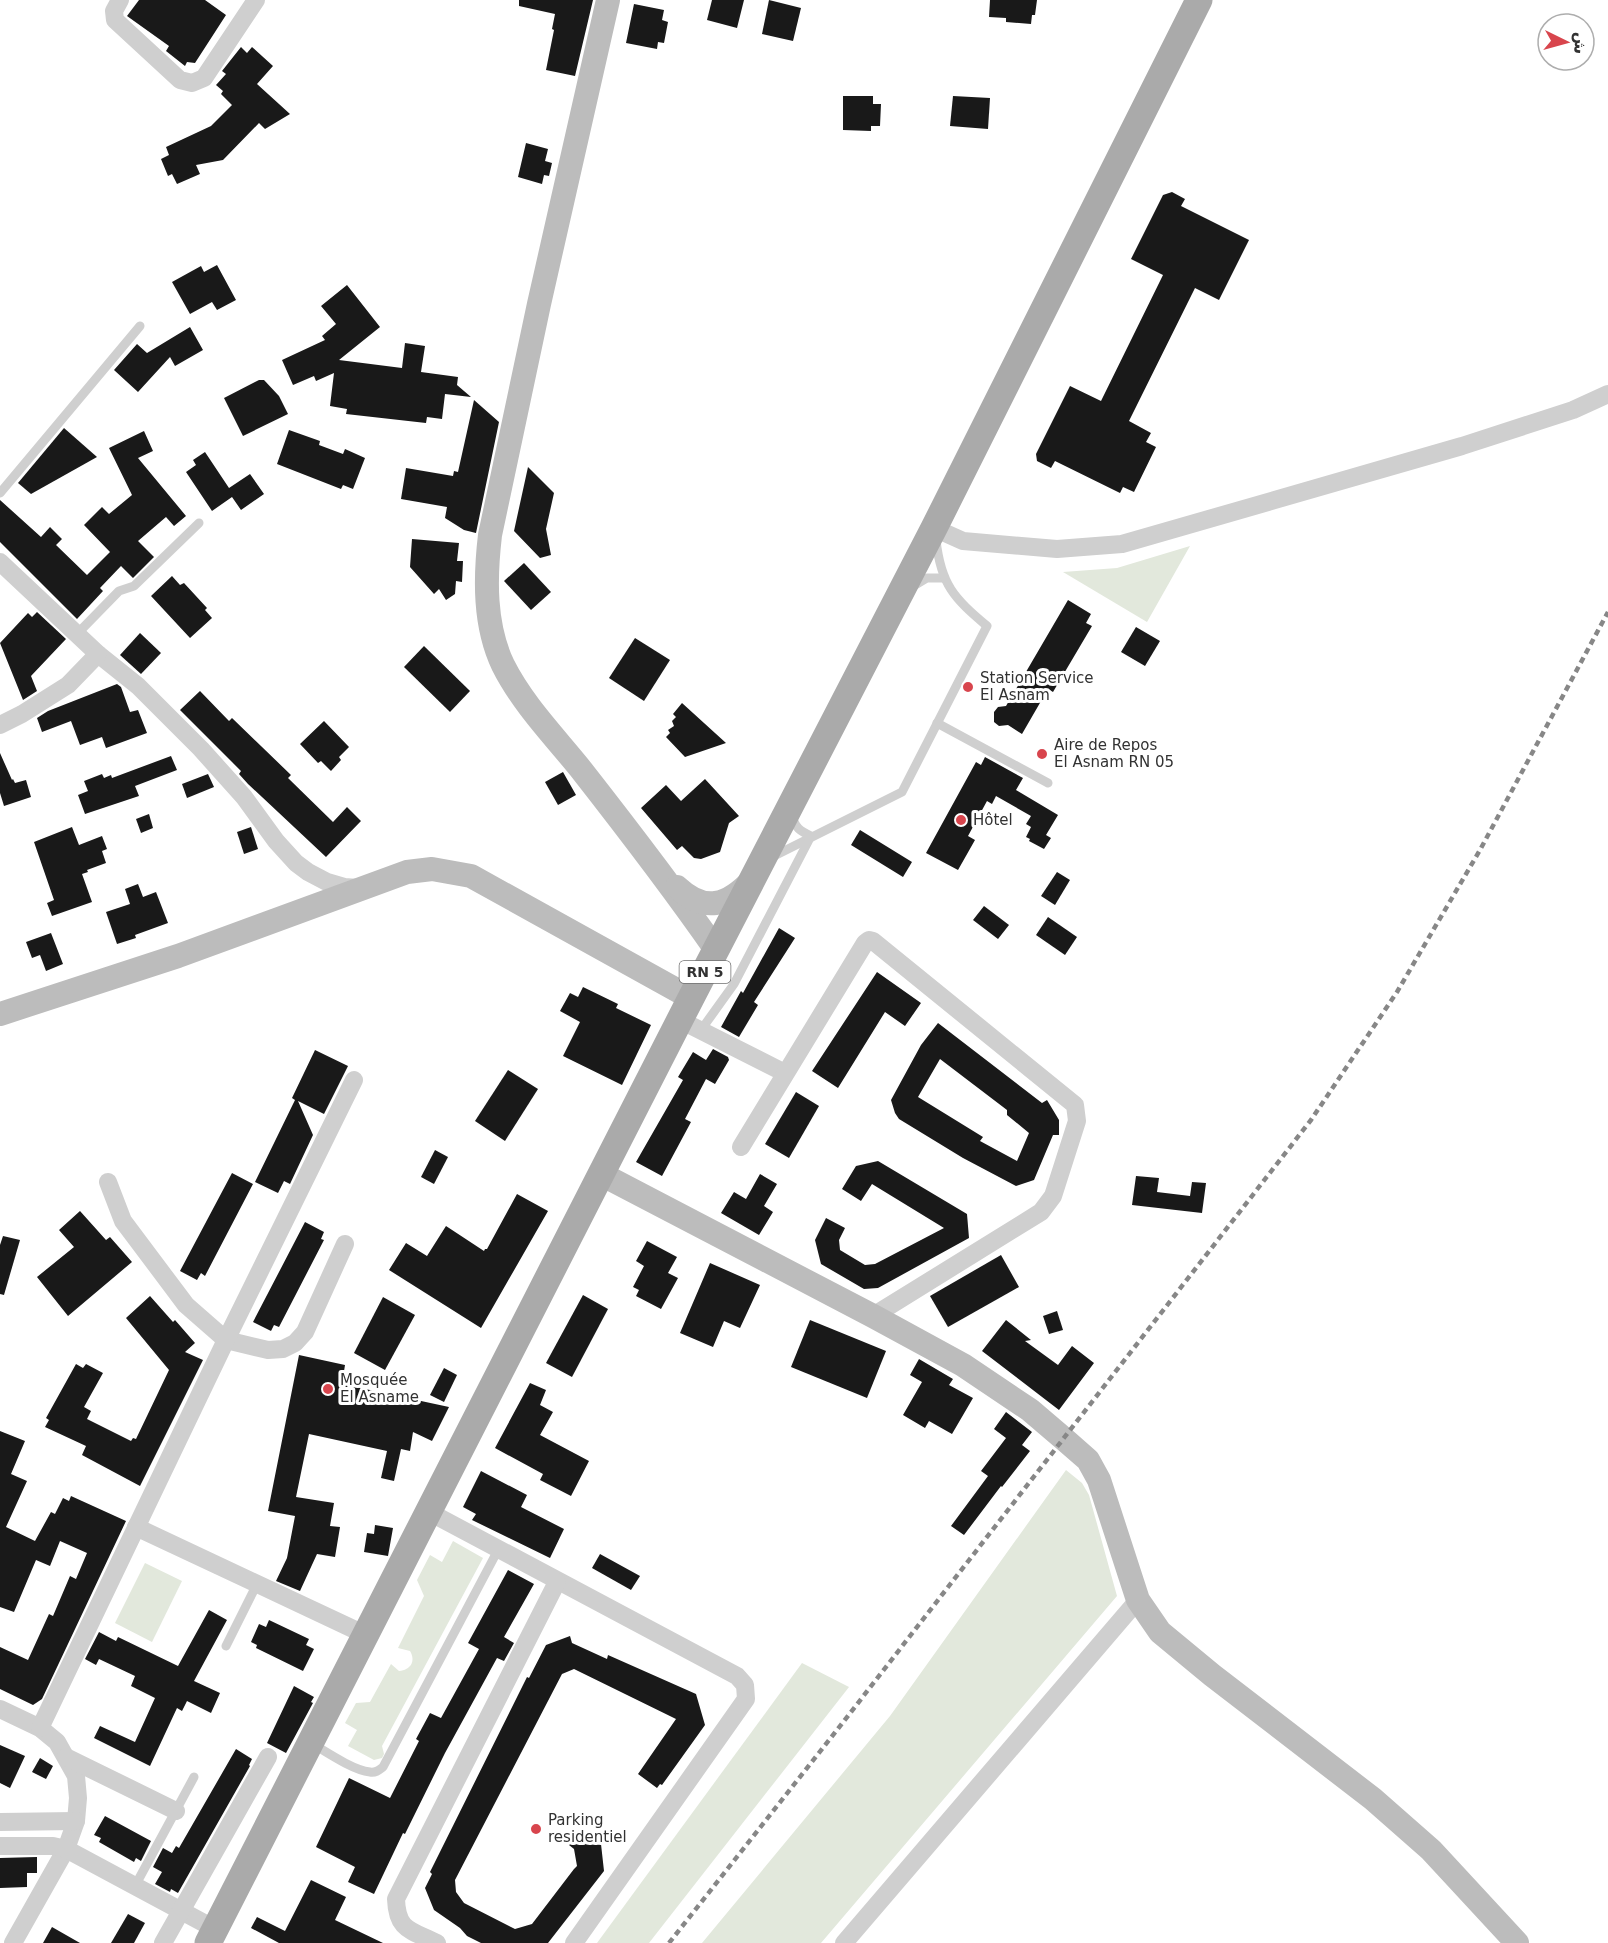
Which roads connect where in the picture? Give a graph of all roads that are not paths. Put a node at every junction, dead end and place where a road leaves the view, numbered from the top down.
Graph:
1 (120, 0) edge
2 (256, 0) edge
3 (608, 0) edge
4 (1199, 0) edge
5 (140, 326) dead end
6 (1608, 394) edge
7 (0, 493) edge
8 (199, 523) dead end
9 (934, 528) junction
10 (1, 565) edge
11 (943, 578) junction
12 (897, 601) junction
13 (77, 634) junction
14 (98, 654) junction
15 (937, 723) junction
16 (0, 725) edge
17 (1048, 783) dead end
18 (791, 807) junction
19 (811, 836) junction
20 (758, 870) junction
21 (308, 872) junction
22 (663, 874) junction
23 (368, 888) junction
24 (292, 915) junction
25 (716, 950) junction
26 (2, 1008) edge
27 (691, 1016) junction
28 (785, 1073) junction
29 (354, 1080) dead end
30 (741, 1147) dead end
31 (602, 1174) junction
32 (108, 1182) dead end
33 (345, 1244) dead end
34 (873, 1316) junction
35 (226, 1340) junction
36 (429, 1512) junction
37 (136, 1527) junction
38 (498, 1550) junction
39 (557, 1582) junction
40 (257, 1584) junction
41 (1138, 1600) junction
42 (366, 1635) junction
43 (226, 1646) dead end
44 (0, 1709) edge
45 (40, 1728) junction
46 (311, 1743) junction
47 (66, 1757) junction
48 (268, 1757) dead end
49 (194, 1777) dead end
50 (176, 1810) junction
51 (76, 1821) junction
52 (0, 1822) edge
53 (0, 1846) edge
54 (66, 1849) junction
55 (135, 1886) junction
56 (182, 1911) junction
57 (212, 1936) edge
58 (14, 1943) edge
59 (163, 1943) edge
60 (436, 1943) edge
61 (574, 1943) edge
62 (844, 1943) edge
63 (1517, 1943) edge

1 - 2 street
3 - 22 street
4 - 9 main road, RN 5
5 - 7 lane
6 - 9 street
8 - 13 lane
9 - 11 lane
9 - 12 main road, RN 5
10 - 13 street
11 - 12 lane
11 - 15 lane
12 - 18 main road, RN 5
13 - 14 street
14 - 16 street
14 - 21 street
15 - 17 lane
15 - 19 lane
18 - 19 lane
18 - 20 main road, RN 5
19 - 20 lane
19 - 27 lane
20 - 22 street
20 - 25 main road, RN 5
21 - 23 street
21 - 24 street
22 - 25 street
23 - 24 street
23 - 27 street
24 - 26 street
25 - 27 main road, RN 5
27 - 28 street
27 - 31 main road, RN 5
28 - 30 street
28 - 34 street
29 - 35 street
31 - 34 street
31 - 36 main road, RN 5
32 - 35 street
33 - 35 street
34 - 41 street
35 - 37 street
36 - 38 street
36 - 42 main road, RN 5
37 - 40 street
37 - 45 street
38 - 39 street
38 - 46 lane
39 - 60 street
39 - 61 street
40 - 42 street
40 - 43 lane
41 - 62 street
41 - 63 street
42 - 46 main road, RN 5
44 - 45 street
45 - 47 street
46 - 57 main road, RN 5
47 - 50 street
47 - 51 street
48 - 56 street
49 - 50 lane
50 - 55 lane
51 - 52 street
51 - 54 street
53 - 54 street
54 - 55 street
54 - 58 street
55 - 56 street
56 - 57 street
56 - 59 street

